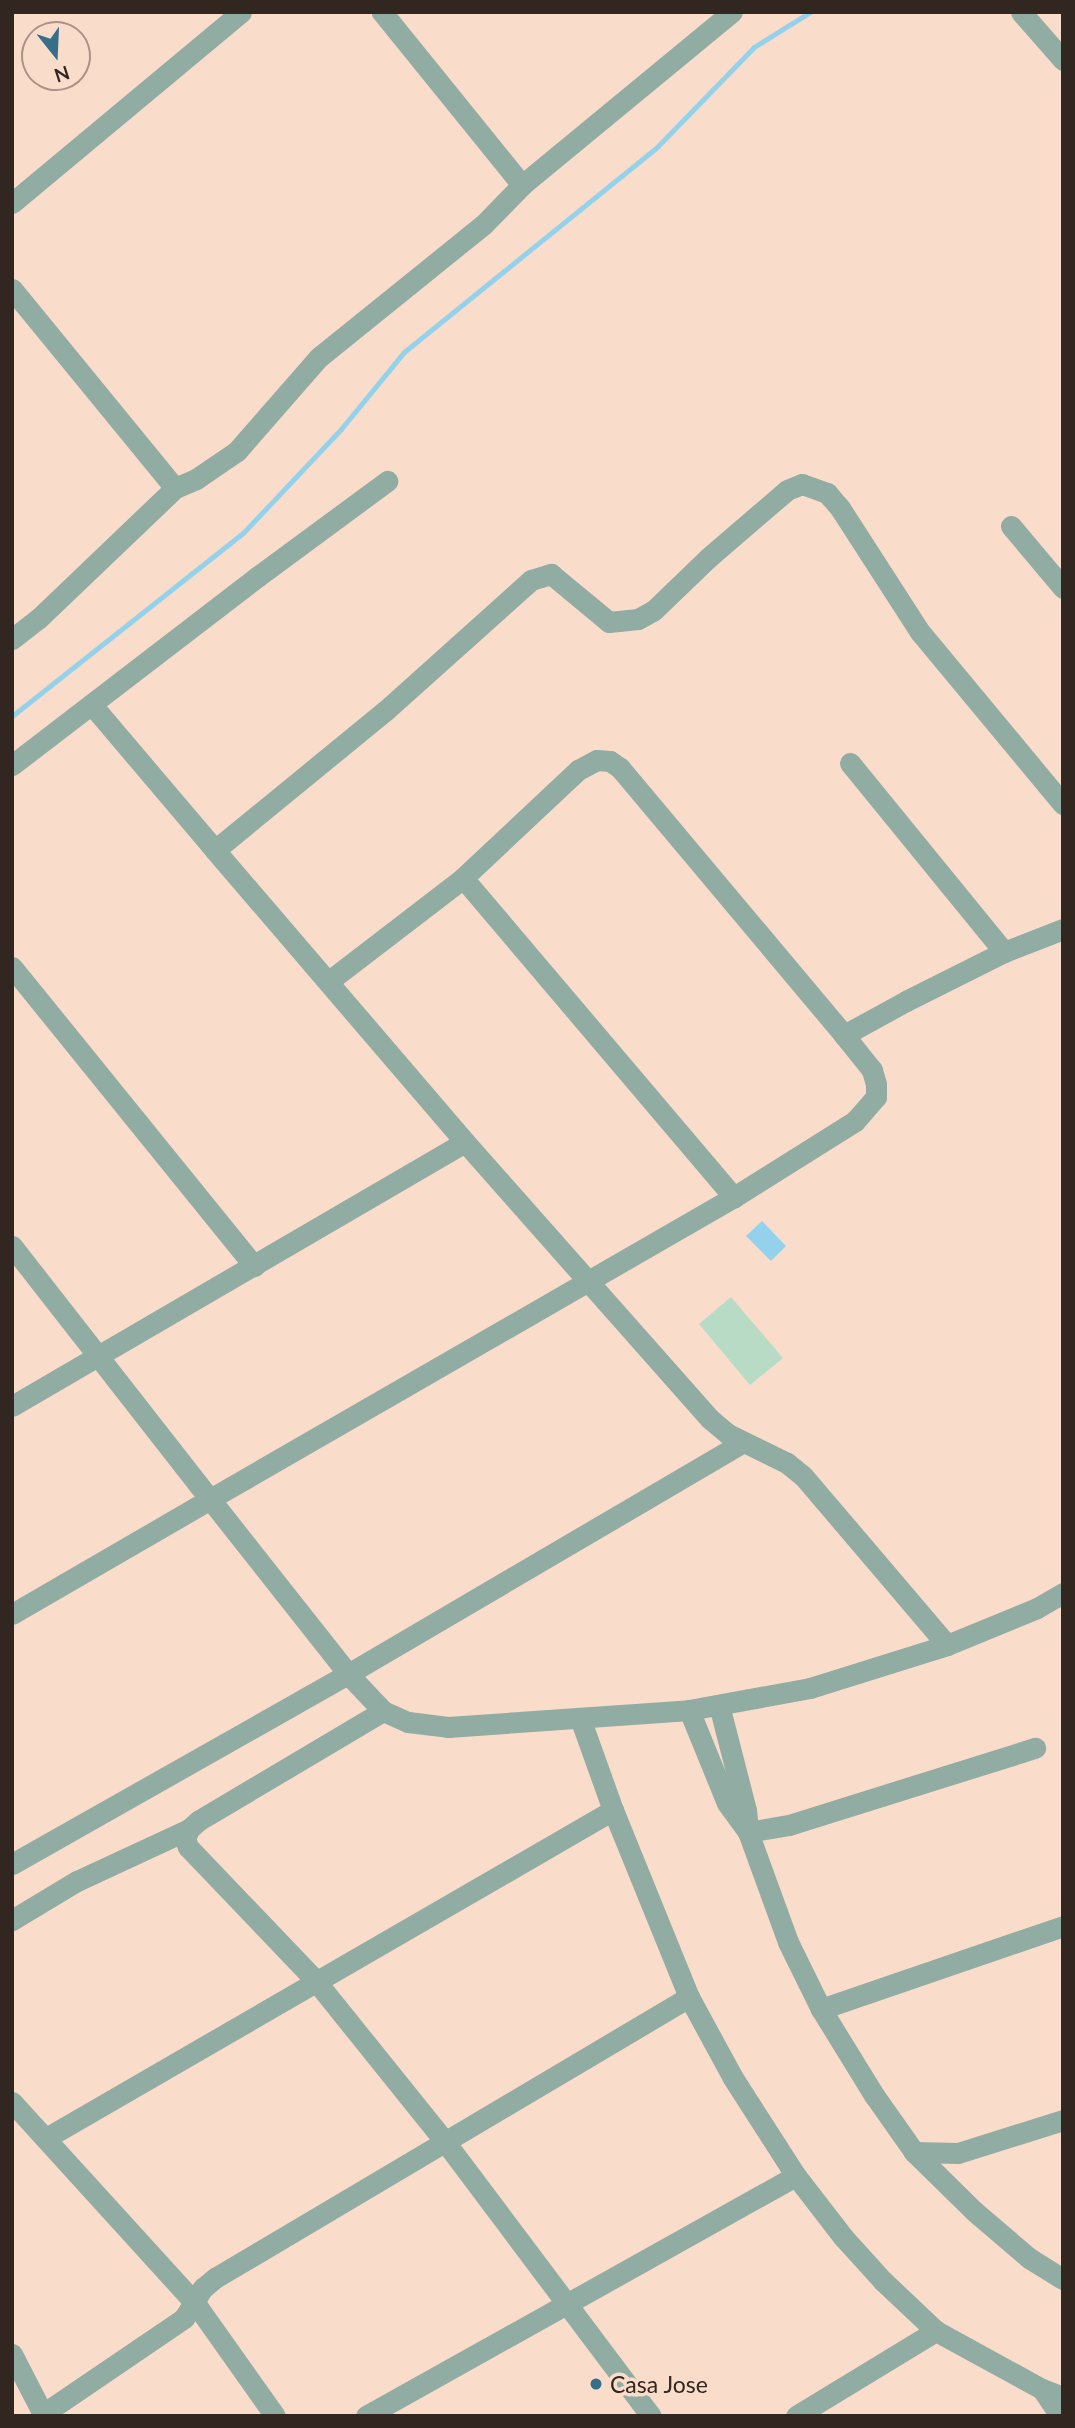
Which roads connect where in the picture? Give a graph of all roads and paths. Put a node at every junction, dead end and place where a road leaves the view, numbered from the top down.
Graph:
1 (241, 12) edge
2 (382, 12) edge
3 (732, 12) edge
4 (1021, 12) edge
5 (1063, 60) edge
6 (522, 185) junction
7 (12, 203) edge
8 (12, 289) edge
9 (387, 481) dead end
10 (175, 488) junction
11 (1011, 526) dead end
12 (1063, 588) edge
13 (12, 639) edge
14 (92, 705) junction
15 (850, 763) dead end
16 (12, 765) edge
17 (1063, 804) edge
18 (215, 850) junction
19 (463, 878) junction
20 (1063, 929) edge
21 (1004, 952) junction
22 (12, 967) edge
23 (329, 981) junction
24 (844, 1035) junction
25 (465, 1142) junction
26 (734, 1197) junction
27 (12, 1246) edge
28 (254, 1266) junction
29 (590, 1282) junction
30 (102, 1356) junction
31 (12, 1406) edge
32 (743, 1442) junction
33 (211, 1499) junction
34 (1063, 1593) edge
35 (12, 1615) edge
36 (947, 1645) junction
37 (348, 1674) junction
38 (719, 1704) junction
39 (689, 1710) junction
40 (383, 1711) junction
41 (580, 1718) junction
42 (1035, 1748) dead end
43 (613, 1810) junction
44 (189, 1829) junction
45 (748, 1832) junction
46 (12, 1864) edge
47 (12, 1920) edge
48 (1063, 1926) edge
49 (316, 1980) junction
50 (689, 1997) junction
51 (821, 2009) junction
52 (12, 2102) edge
53 (1063, 2120) edge
54 (46, 2138) junction
55 (446, 2143) junction
56 (914, 2152) junction
57 (796, 2176) junction
58 (1063, 2279) edge
59 (567, 2302) junction
60 (195, 2303) junction
61 (936, 2331) junction
62 (12, 2354) edge
63 (1042, 2389) junction
64 (1063, 2397) edge
65 (44, 2415) edge
66 (275, 2416) edge
67 (366, 2416) edge
68 (651, 2416) edge
69 (796, 2416) edge
70 (1060, 2416) edge

1 - 7 street
2 - 6 street
3 - 6 street
4 - 5 street
6 - 10 street
8 - 10 street
9 - 14 street
10 - 13 street
11 - 12 street
14 - 16 street
14 - 18 street
15 - 21 street
17 - 18 street
18 - 23 street
19 - 23 street
19 - 24 street
19 - 26 street
20 - 21 street
21 - 24 street
22 - 28 street
23 - 25 street
24 - 26 street
25 - 28 street
25 - 29 street
26 - 29 street
27 - 30 street
28 - 30 street
29 - 32 street
29 - 33 street
30 - 31 street
30 - 33 street
32 - 36 street
32 - 37 street
33 - 35 street
33 - 37 street
34 - 36 street
36 - 38 street
37 - 40 street
37 - 46 street
38 - 39 street
38 - 45 street
39 - 41 street
39 - 45 street
40 - 41 street
40 - 44 street
41 - 43 street
42 - 45 street
43 - 49 street
43 - 50 street
44 - 47 street
44 - 49 street
45 - 51 street
48 - 51 street
49 - 54 street
49 - 55 street
50 - 55 street
50 - 57 street
51 - 56 street
52 - 54 street
53 - 56 street
54 - 60 street
55 - 59 street
55 - 60 street
56 - 58 street
57 - 59 street
57 - 61 street
59 - 67 street
59 - 68 street
60 - 65 street
60 - 66 street
61 - 63 street
61 - 69 street
62 - 65 street
63 - 64 street
63 - 70 street

